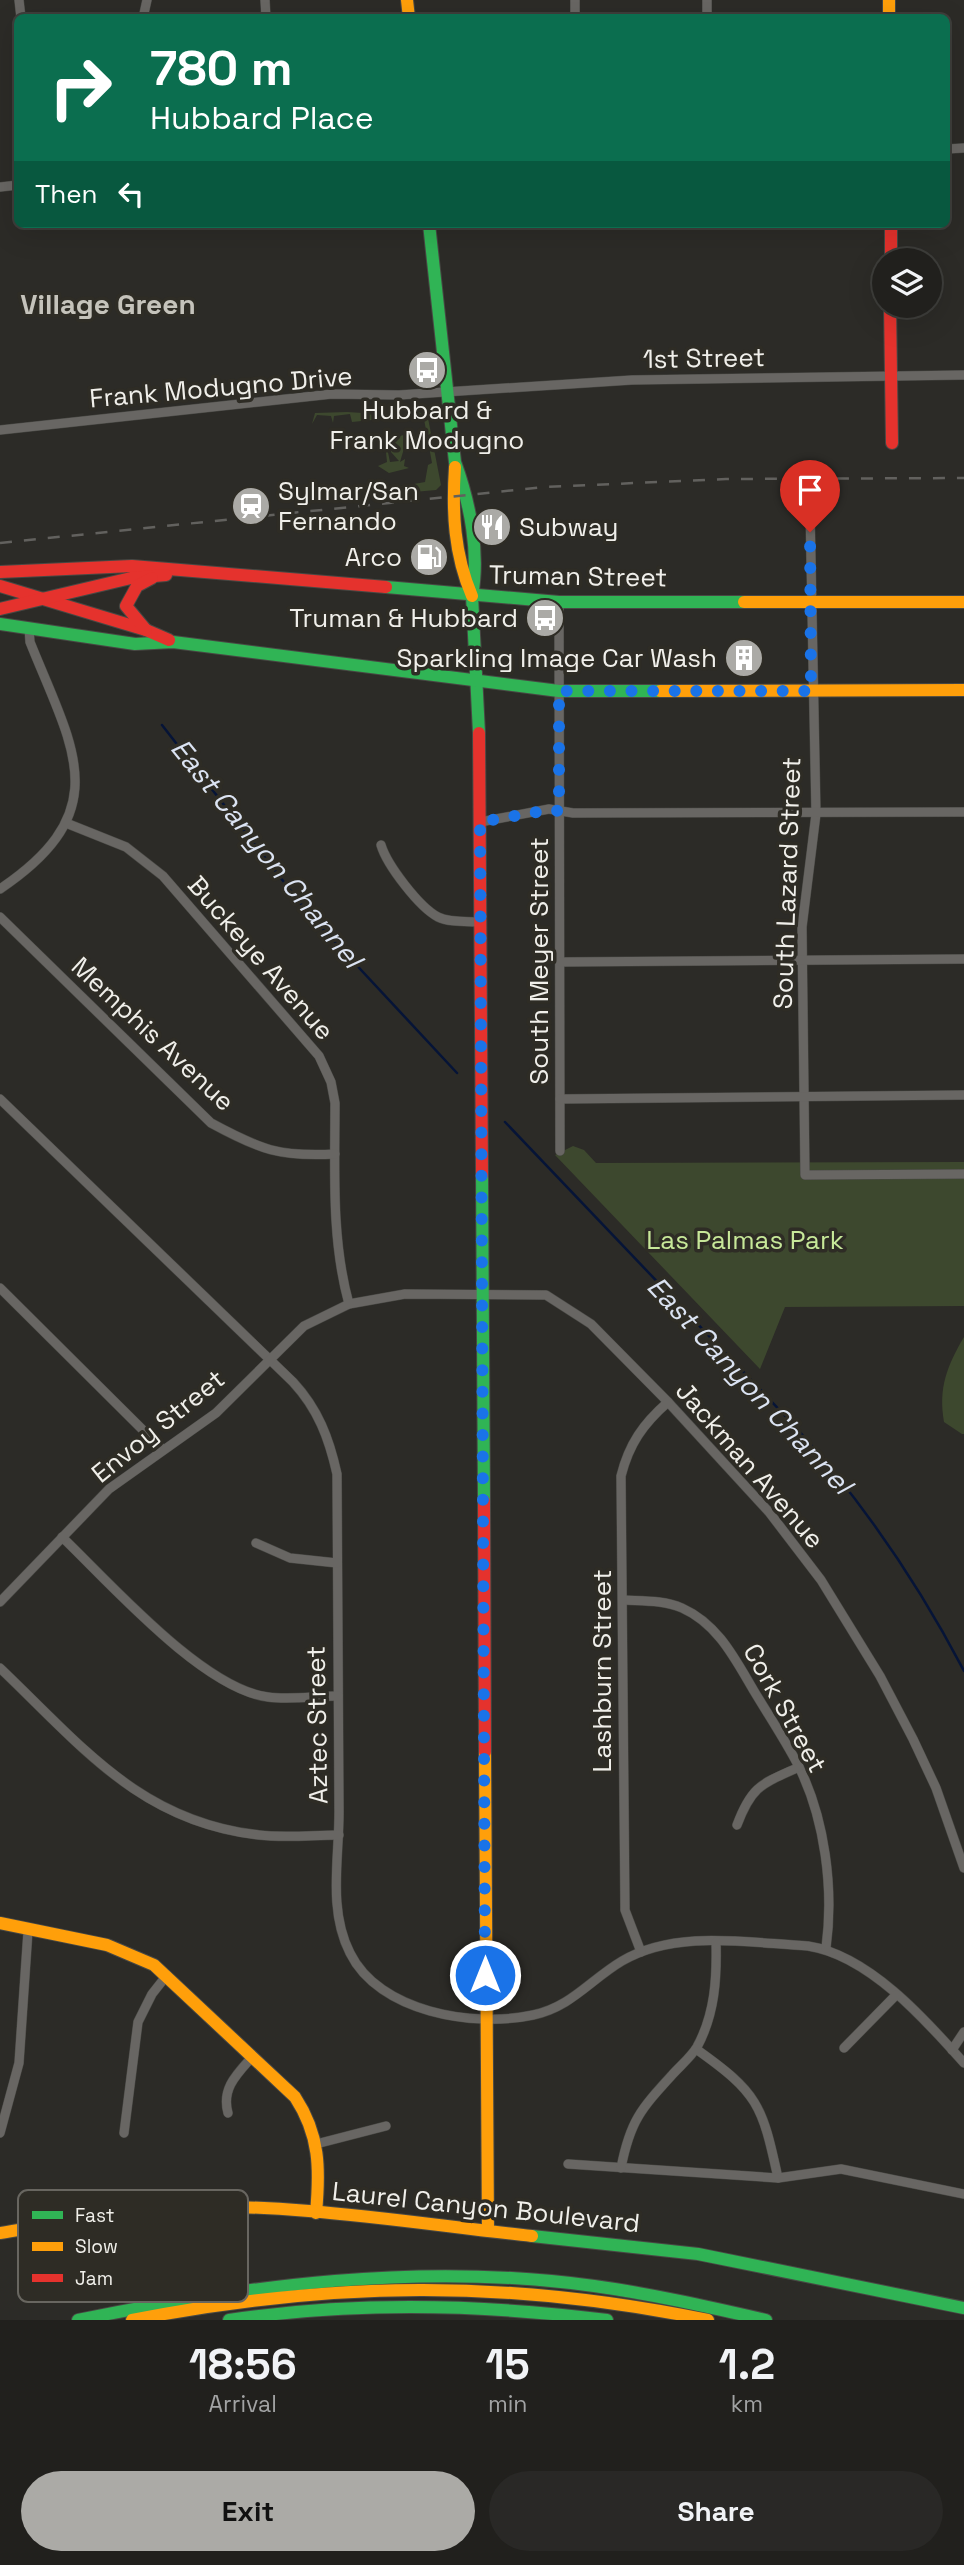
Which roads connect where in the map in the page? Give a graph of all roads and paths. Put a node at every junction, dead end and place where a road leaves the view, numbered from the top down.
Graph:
1 (429, 228) edge
2 (891, 228) edge
3 (891, 248) edge
4 (890, 318) edge
5 (964, 375) edge
6 (890, 376) junction
7 (446, 392) junction
8 (0, 430) edge
9 (892, 443) dead end
10 (455, 463) junction
11 (810, 509) dead end
12 (192, 571) junction
13 (0, 572) edge
14 (155, 576) junction
15 (0, 586) edge
16 (472, 596) junction
17 (48, 599) junction
18 (559, 602) junction
19 (964, 602) edge
20 (811, 603) junction
21 (0, 609) edge
22 (0, 624) edge
23 (29, 629) junction
24 (146, 630) junction
25 (173, 642) junction
26 (478, 682) junction
27 (964, 690) edge
28 (559, 691) junction
29 (811, 691) junction
30 (559, 811) junction
31 (964, 812) edge
32 (816, 814) junction
33 (480, 822) junction
34 (66, 823) junction
35 (381, 845) dead end
36 (0, 889) edge
37 (0, 917) edge
38 (481, 922) junction
39 (964, 960) edge
40 (561, 962) junction
41 (804, 962) junction
42 (964, 1095) edge
43 (803, 1097) junction
44 (0, 1099) edge
45 (561, 1099) junction
46 (560, 1151) dead end
47 (335, 1154) junction
48 (964, 1174) edge
49 (0, 1288) edge
50 (482, 1296) junction
51 (349, 1304) junction
52 (268, 1359) junction
53 (668, 1402) junction
54 (163, 1450) junction
55 (62, 1537) junction
56 (256, 1543) dead end
57 (337, 1563) junction
58 (624, 1600) junction
59 (0, 1602) edge
60 (0, 1668) edge
61 (338, 1696) junction
62 (799, 1767) junction
63 (737, 1825) dead end
64 (339, 1835) junction
65 (964, 1868) edge
66 (0, 1923) edge
67 (28, 1931) junction
68 (716, 1942) junction
69 (826, 1948) junction
70 (641, 1952) junction
71 (167, 1975) junction
72 (896, 1995) junction
73 (485, 2018) junction
74 (964, 2032) edge
75 (844, 2048) dead end
76 (696, 2049) junction
77 (952, 2050) junction
78 (253, 2056) junction
79 (964, 2063) edge
80 (228, 2113) dead end
81 (386, 2126) dead end
82 (0, 2133) edge
83 (124, 2133) dead end
84 (320, 2143) junction
85 (568, 2164) dead end
86 (621, 2168) junction
87 (778, 2178) junction
88 (964, 2194) edge
89 (248, 2209) edge
90 (316, 2213) junction
91 (18, 2230) edge
92 (488, 2230) junction
93 (0, 2233) edge
94 (248, 2287) edge
95 (248, 2299) edge
96 (155, 2302) edge
97 (231, 2302) edge
98 (964, 2308) edge
99 (78, 2320) edge
100 (132, 2320) edge
101 (172, 2320) edge
102 (229, 2320) edge
103 (607, 2320) edge
104 (667, 2320) edge
105 (708, 2320) edge
106 (766, 2320) edge

1 - 7 main road
2 - 3 main road
4 - 6 main road
5 - 6 street, 1st Street
6 - 7 street, 1st Street
6 - 9 main road
7 - 8 street, Frank Modugno Drive
7 - 10 main road
10 - 16 main road
10 - 16 main road
11 - 20 street, South Lazard Street
12 - 13 main road, Truman Street
12 - 14 main road, Truman Street
12 - 16 main road, Truman Street
14 - 17 main road, Truman Street
14 - 24 main road
15 - 17 main road
16 - 18 main road, Truman Street
16 - 26 main road
17 - 21 main road, Truman Street
17 - 24 main road
18 - 20 main road, Truman Street
18 - 28 street, South Meyer Street
19 - 20 main road, Truman Street
20 - 29 street, South Lazard Street
22 - 23 main road
23 - 25 main road
23 - 34 street
24 - 25 main road
25 - 26 main road
26 - 28 main road
26 - 33 main road
27 - 29 main road
28 - 29 main road
28 - 30 street, South Meyer Street
29 - 32 street, South Lazard Street
30 - 32 street
30 - 33 street
30 - 40 street, South Meyer Street
31 - 32 street
32 - 41 street, South Lazard Street
33 - 38 main road
34 - 36 street
34 - 47 street, Buckeye Avenue
35 - 38 street
37 - 47 street, Memphis Avenue
38 - 50 main road
39 - 41 street
40 - 41 street
40 - 45 street, South Meyer Street
41 - 43 street, South Lazard Street
42 - 43 street
43 - 45 street
43 - 48 street, South Lazard Street
44 - 52 street, Aztec Street
45 - 46 street, South Meyer Street
47 - 51 street, Buckeye Avenue
49 - 54 street
50 - 51 street, Envoy Street
50 - 53 street, Jackman Avenue
50 - 73 main road
51 - 52 street, Envoy Street
52 - 54 street, Envoy Street
52 - 57 street, Aztec Street
53 - 58 street, Lashburn Street
53 - 65 street, Jackman Avenue
54 - 55 street, Envoy Street
55 - 59 street, Envoy Street
55 - 61 street
56 - 57 street
57 - 61 street, Aztec Street
58 - 62 street, Cork Street
58 - 70 street, Lashburn Street
60 - 64 street
61 - 64 street, Aztec Street
62 - 63 street
62 - 69 street, Cork Street
64 - 73 street, Aztec Street
66 - 67 main road
67 - 71 main road
67 - 82 street
68 - 69 street, Aztec Street
68 - 70 street, Aztec Street
68 - 76 street
69 - 72 street
70 - 73 street, Aztec Street
71 - 78 main road
71 - 83 street
72 - 75 street
72 - 77 street
73 - 92 main road
74 - 77 street
76 - 86 street
76 - 87 street
77 - 79 street
78 - 80 street
78 - 84 main road
81 - 84 street
84 - 90 main road
85 - 86 street
86 - 87 street
87 - 88 street
89 - 90 main road, Laurel Canyon Boulevard
90 - 92 main road, Laurel Canyon Boulevard
91 - 93 main road, Laurel Canyon Boulevard
92 - 98 main road, Laurel Canyon Boulevard
94 - 106 main road
95 - 105 main road
96 - 99 main road
97 - 100 main road
101 - 104 main road
102 - 103 main road

